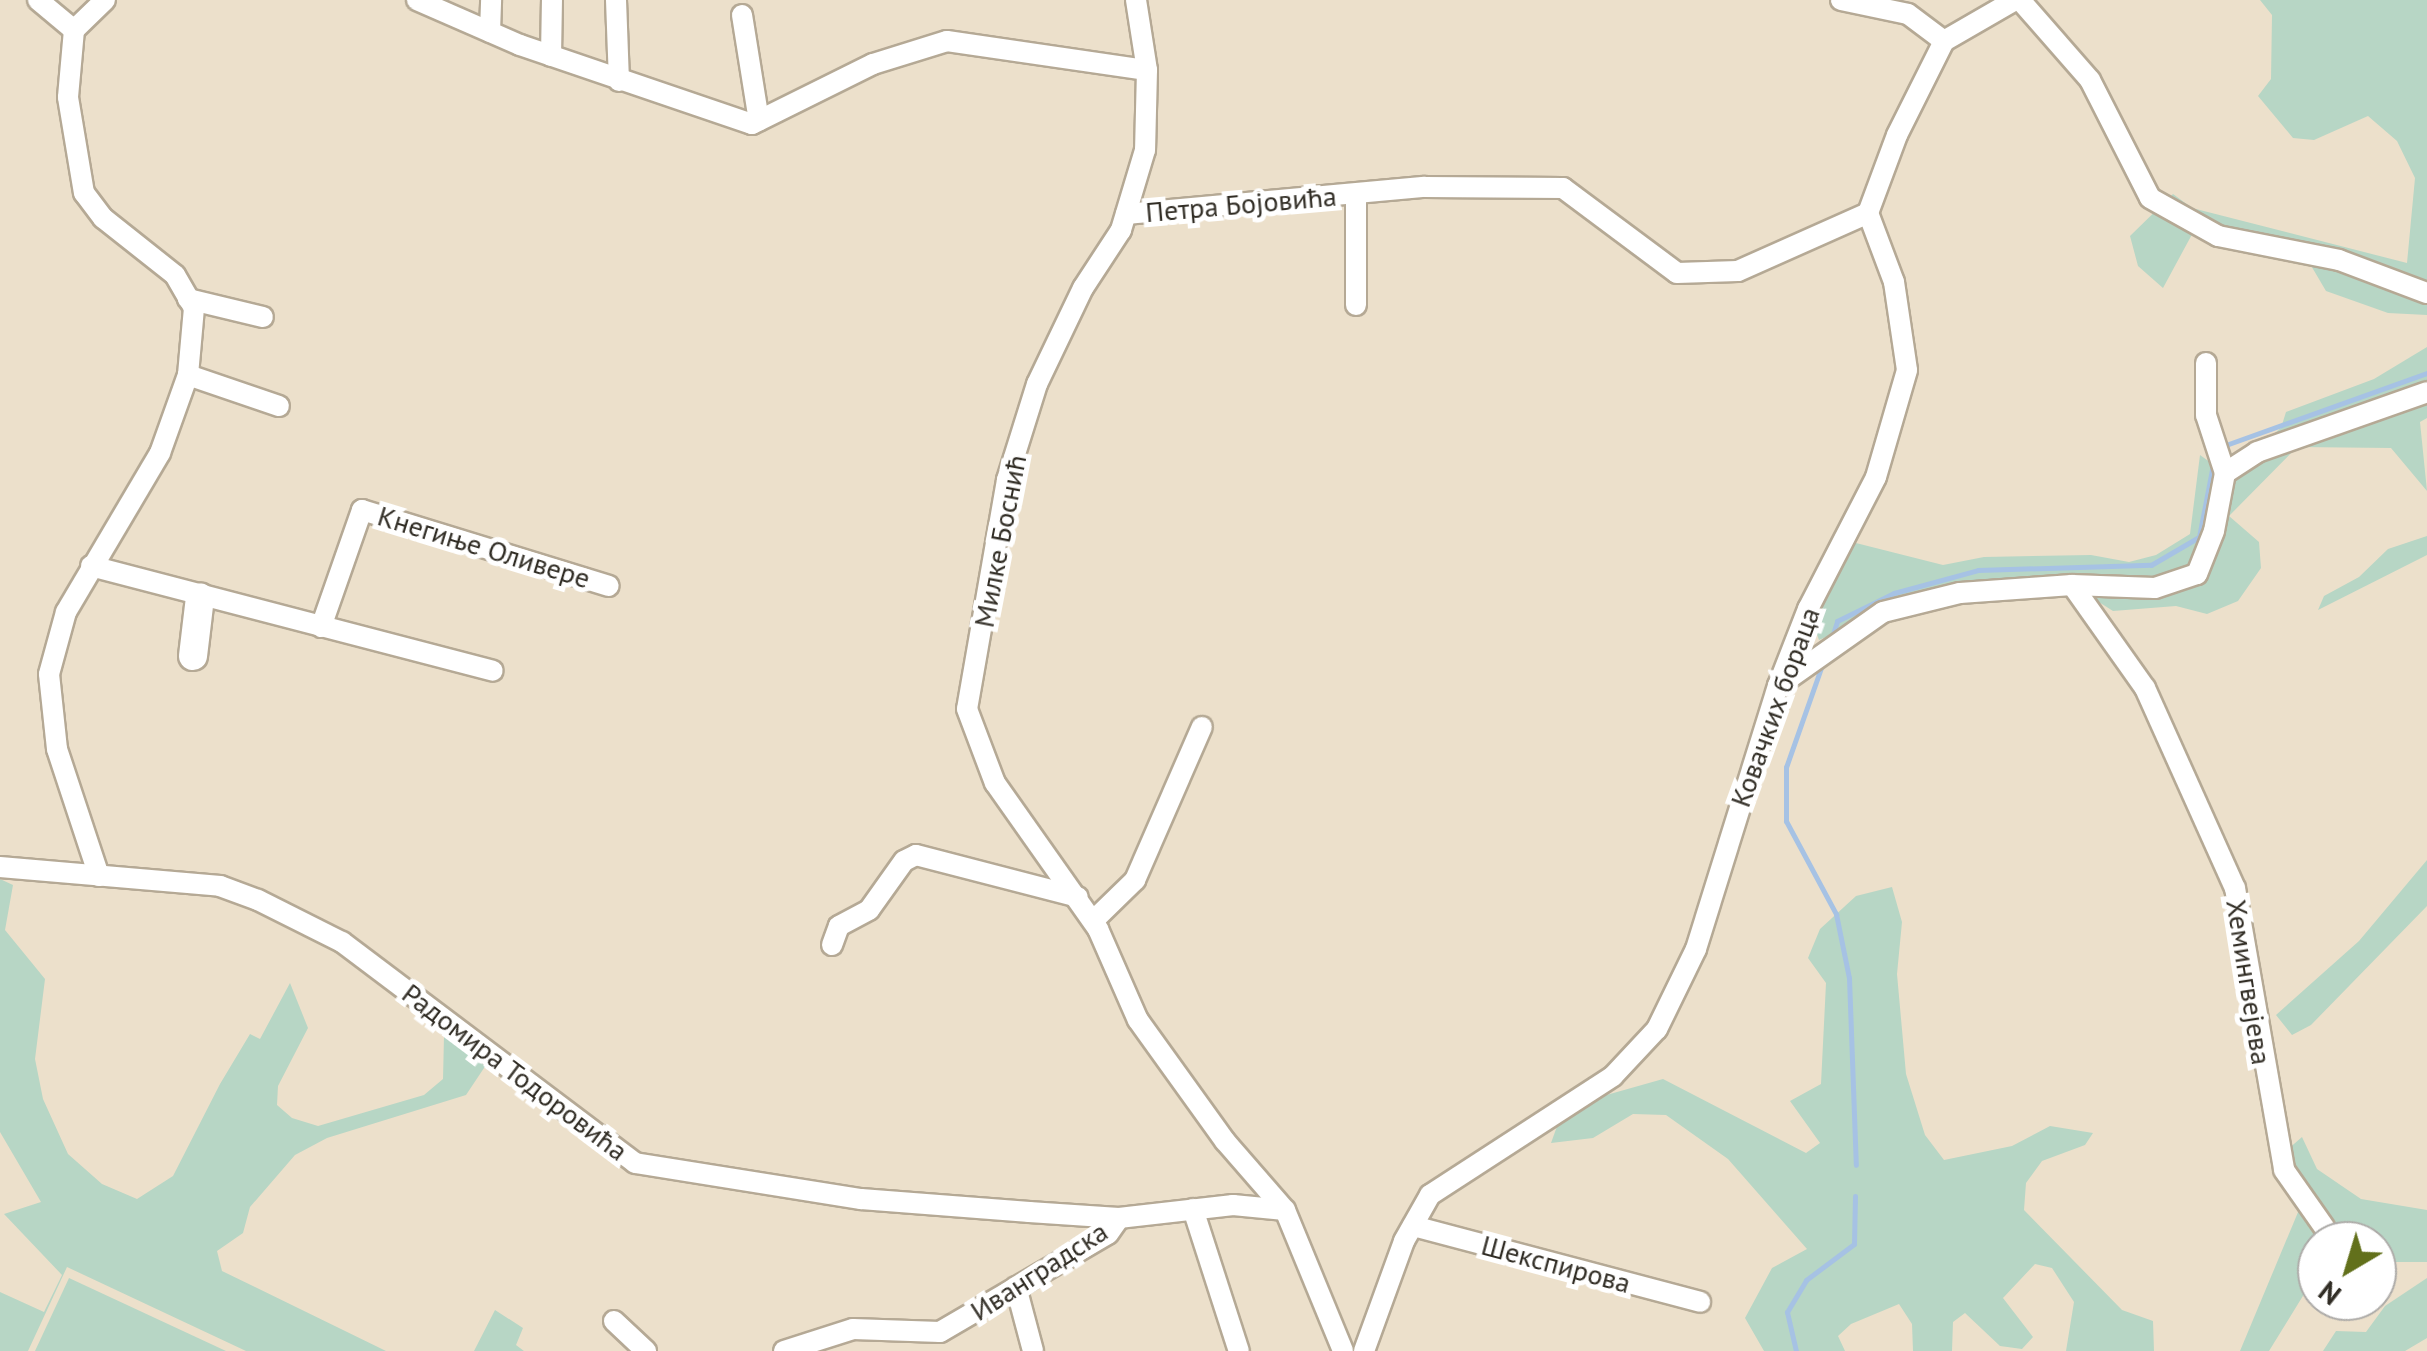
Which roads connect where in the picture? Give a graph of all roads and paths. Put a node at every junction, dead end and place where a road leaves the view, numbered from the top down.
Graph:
1 (38, 0) edge
2 (105, 0) edge
3 (417, 0) edge
4 (491, 0) edge
5 (552, 0) edge
6 (616, 0) edge
7 (1136, 0) edge
8 (1841, 0) edge
9 (2018, 0) edge
10 (742, 15) dead end
11 (74, 30) junction
12 (490, 32) junction
13 (1944, 41) junction
14 (551, 56) junction
15 (1147, 70) junction
16 (618, 81) junction
17 (759, 121) junction
18 (1356, 194) junction
19 (1868, 213) junction
20 (1126, 214) junction
21 (2427, 293) edge
22 (188, 299) junction
23 (1356, 305) dead end
24 (263, 316) dead end
25 (2206, 363) dead end
26 (188, 375) junction
27 (2427, 392) edge
28 (279, 406) dead end
29 (2225, 474) junction
30 (91, 566) junction
31 (2072, 584) junction
32 (608, 586) dead end
33 (200, 597) junction
34 (321, 627) junction
35 (193, 656) dead end
36 (493, 671) dead end
37 (1778, 686) junction
38 (1202, 727) dead end
39 (0, 867) edge
40 (99, 876) junction
41 (1078, 897) junction
42 (1093, 921) junction
43 (832, 945) dead end
44 (1193, 1210) junction
45 (1286, 1210) junction
46 (1119, 1218) junction
47 (2320, 1221) edge
48 (1413, 1226) junction
49 (1016, 1287) junction
50 (1700, 1302) dead end
51 (614, 1321) dead end
52 (646, 1351) edge
53 (784, 1351) edge
54 (1032, 1351) edge
55 (1239, 1351) edge
56 (1343, 1351) edge
57 (1364, 1351) edge

1 - 11 street
2 - 11 street
3 - 12 street
4 - 12 street
5 - 14 street
6 - 16 street
7 - 15 street, Милке Боснић
8 - 13 street
9 - 13 street
9 - 21 street
10 - 17 street
11 - 22 street
12 - 14 street
13 - 19 street
14 - 16 street
15 - 17 street
15 - 20 street, Милке Боснић
16 - 17 street
18 - 19 street, Петра Бојовића
18 - 20 street, Петра Бојовића
18 - 23 street, Петра Бојовића
19 - 37 street, Ковачких бораца
20 - 41 street, Милке Боснић
22 - 24 street
22 - 26 street
25 - 29 street
26 - 28 street
26 - 30 street
27 - 29 street
29 - 31 street
30 - 33 street
30 - 40 street
31 - 37 street
31 - 47 street, Хемингвејева
32 - 34 street, Кнегиње Оливере
33 - 34 street
33 - 35 street
34 - 36 street
37 - 48 street, Ковачких бораца
38 - 42 street
39 - 40 street, Радомира Тодоровића
40 - 46 street, Радомира Тодоровића
41 - 42 street, Милке Боснић
41 - 43 street
42 - 45 street, Милке Боснић
44 - 45 street, Радомира Тодоровића
44 - 46 street, Радомира Тодоровића
44 - 55 street
45 - 56 street
46 - 49 street, Иванградска
48 - 50 street, Шекспирова
48 - 57 street, Ковачких бораца
49 - 53 street, Иванградска
49 - 54 street
51 - 52 street

